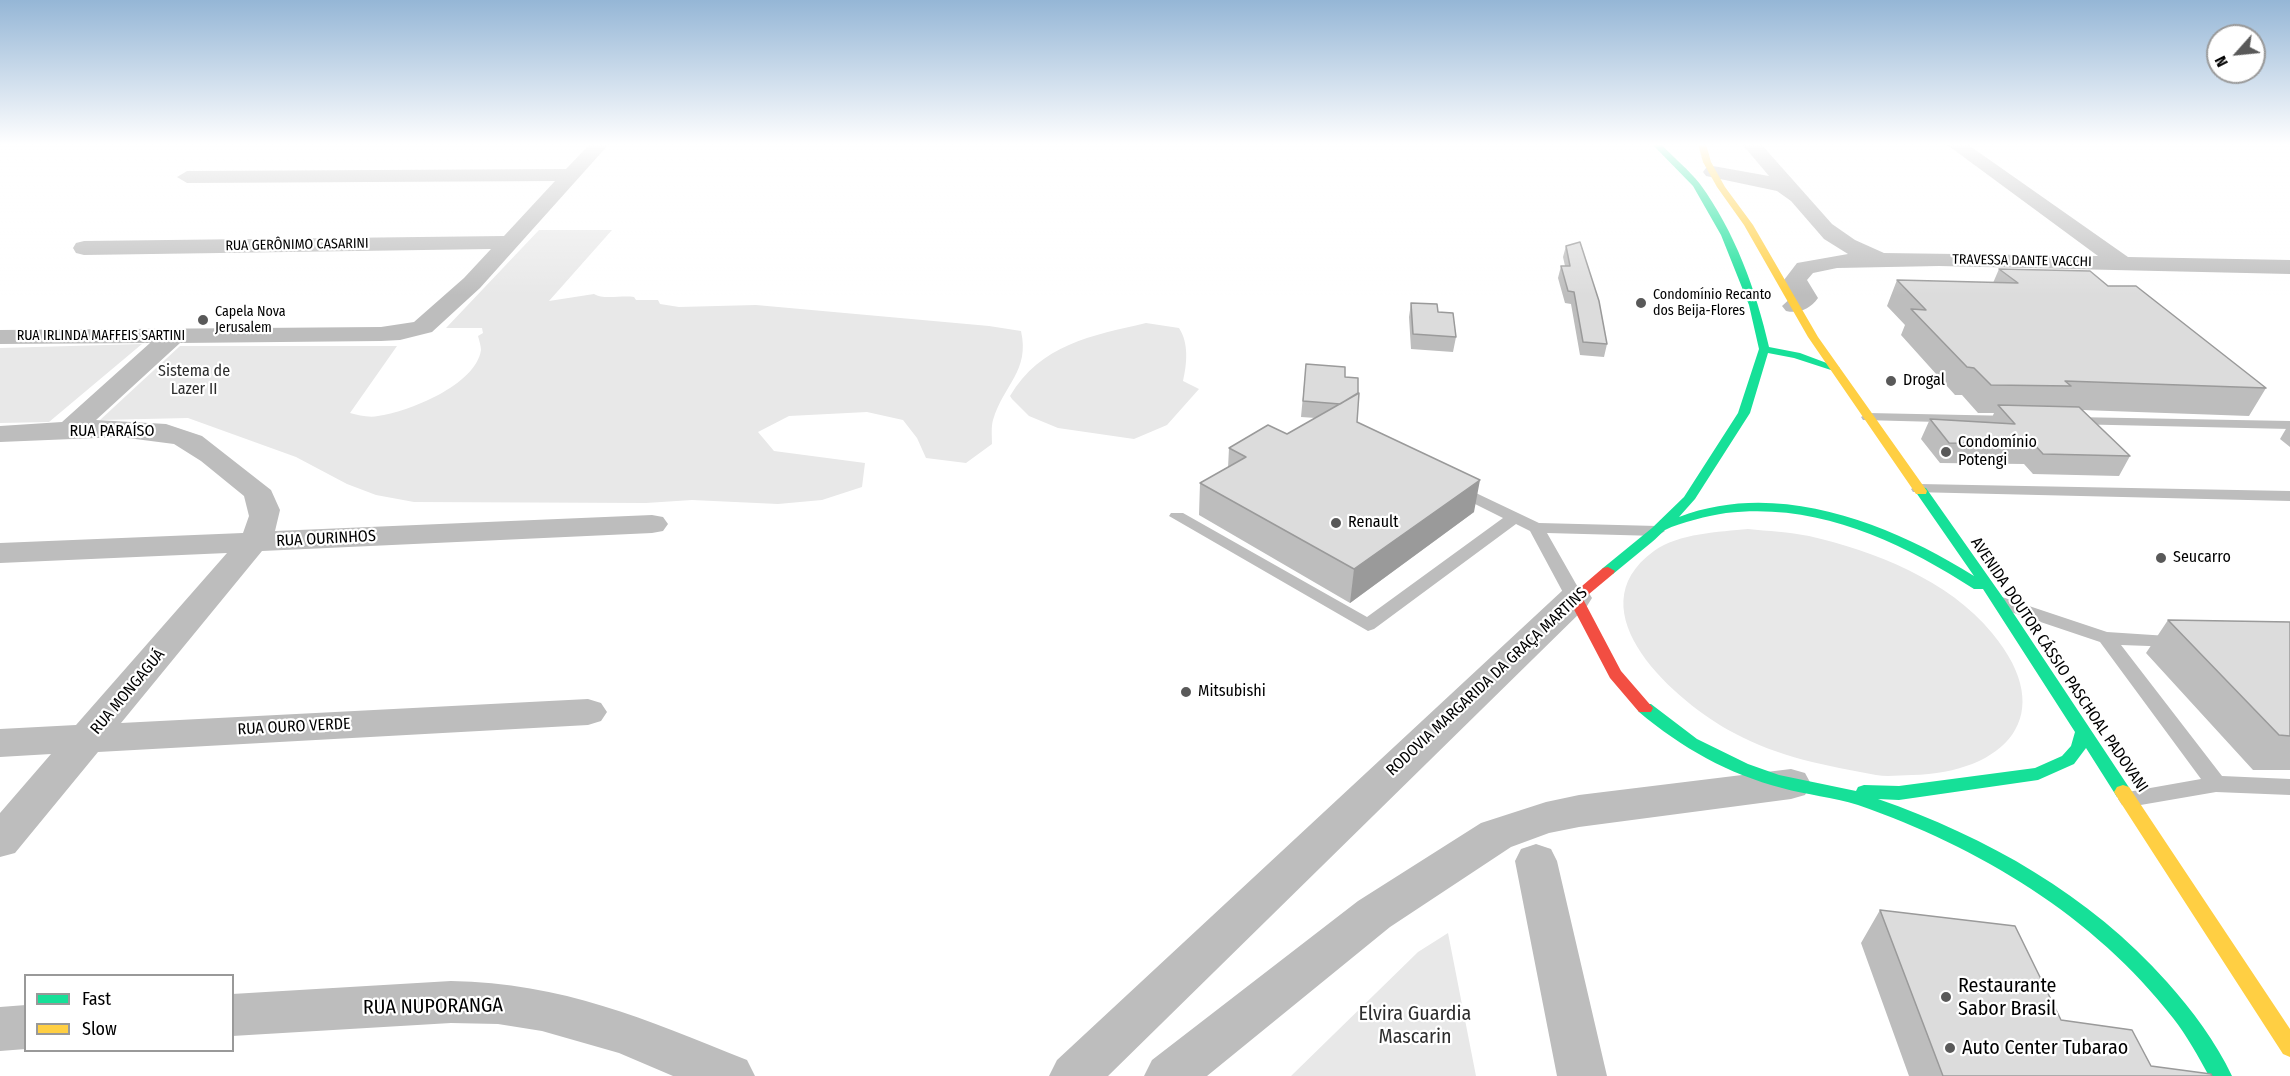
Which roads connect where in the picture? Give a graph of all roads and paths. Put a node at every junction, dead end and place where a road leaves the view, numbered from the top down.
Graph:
1 (554, 194) edge
2 (1702, 194) edge
3 (1728, 194) edge
4 (1795, 194) edge
5 (2025, 194) edge
6 (1827, 232) junction
7 (510, 242) junction
8 (84, 248) dead end
9 (1911, 260) junction
10 (1818, 264) junction
11 (2122, 264) junction
12 (2290, 267) edge
13 (1794, 306) junction
14 (173, 336) junction
15 (0, 337) edge
16 (1764, 349) junction
17 (1834, 368) junction
18 (1868, 417) junction
19 (2032, 420) edge
20 (2056, 421) edge
21 (2290, 425) edge
22 (68, 431) junction
23 (0, 434) edge
24 (1440, 480) edge
25 (1919, 489) junction
26 (2290, 496) edge
27 (1177, 516) dead end
28 (1515, 517) junction
29 (652, 524) dead end
30 (1536, 528) junction
31 (1657, 531) junction
32 (253, 542) junction
33 (0, 553) edge
34 (1575, 598) junction
35 (2000, 602) junction
36 (2106, 638) junction
37 (2198, 641) edge
38 (588, 712) dead end
39 (2084, 731) junction
40 (89, 738) junction
41 (0, 743) edge
42 (1791, 784) junction
43 (2216, 784) junction
44 (2290, 786) edge
45 (1835, 792) junction
46 (2129, 800) junction
47 (0, 841) edge
48 (1536, 861) dead end
49 (234, 1015) edge
50 (24, 1027) edge
51 (0, 1029) edge
52 (2290, 1047) edge
53 (730, 1076) edge
54 (1074, 1076) edge
55 (1169, 1076) edge
56 (1582, 1076) edge
57 (2221, 1076) edge

1 - 7 street, RUA IRLINDA MAFFEIS SARTINI
2 - 16 main road
3 - 13 main road
4 - 6 street
5 - 11 street
6 - 9 street
6 - 10 street
7 - 8 street, RUA GERÔNIMO CASARINI
7 - 14 street, RUA IRLINDA MAFFEIS SARTINI
9 - 10 street, TRAVESSA DANTE VACCHI
9 - 11 street, TRAVESSA DANTE VACCHI
10 - 13 street
11 - 12 street, TRAVESSA DANTE VACCHI
13 - 17 main road, AVENIDA DOUTOR CÁSSIO PASCHOAL PADOVANI
14 - 15 street, RUA IRLINDA MAFFEIS SARTINI
14 - 22 street
16 - 17 main road
16 - 31 main road, RODOVIA MARGARIDA DA GRAÇA MARTINS
17 - 18 main road, AVENIDA DOUTOR CÁSSIO PASCHOAL PADOVANI
18 - 19 lane
18 - 25 main road, AVENIDA DOUTOR CÁSSIO PASCHOAL PADOVANI
20 - 21 lane
22 - 23 street, RUA PARAÍSO
22 - 32 street, RUA PARAÍSO
24 - 28 lane
25 - 26 lane
25 - 35 main road, AVENIDA DOUTOR CÁSSIO PASCHOAL PADOVANI
27 - 28 lane
28 - 30 lane
29 - 32 street, RUA OURINHOS
30 - 31 lane
30 - 34 lane
31 - 34 main road, RODOVIA MARGARIDA DA GRAÇA MARTINS
31 - 35 main road
32 - 33 street, RUA OURINHOS
32 - 40 street, RUA MONGAGUÁ
34 - 42 main road
34 - 54 street, RODOVIA MARGARIDA DA GRAÇA MARTINS
35 - 36 lane
35 - 39 main road, AVENIDA DOUTOR CÁSSIO PASCHOAL PADOVANI
36 - 37 lane
36 - 43 lane
38 - 40 street, RUA OURO VERDE
39 - 45 main road
39 - 46 main road, AVENIDA DOUTOR CÁSSIO PASCHOAL PADOVANI
40 - 41 street, RUA OURO VERDE
40 - 47 street, RUA MONGAGUÁ
42 - 45 main road
42 - 55 street
43 - 44 lane
43 - 46 lane
45 - 57 main road
46 - 52 main road, AVENIDA DOUTOR CÁSSIO PASCHOAL PADOVANI
48 - 56 street
49 - 53 street, RUA NUPORANGA
50 - 51 street

